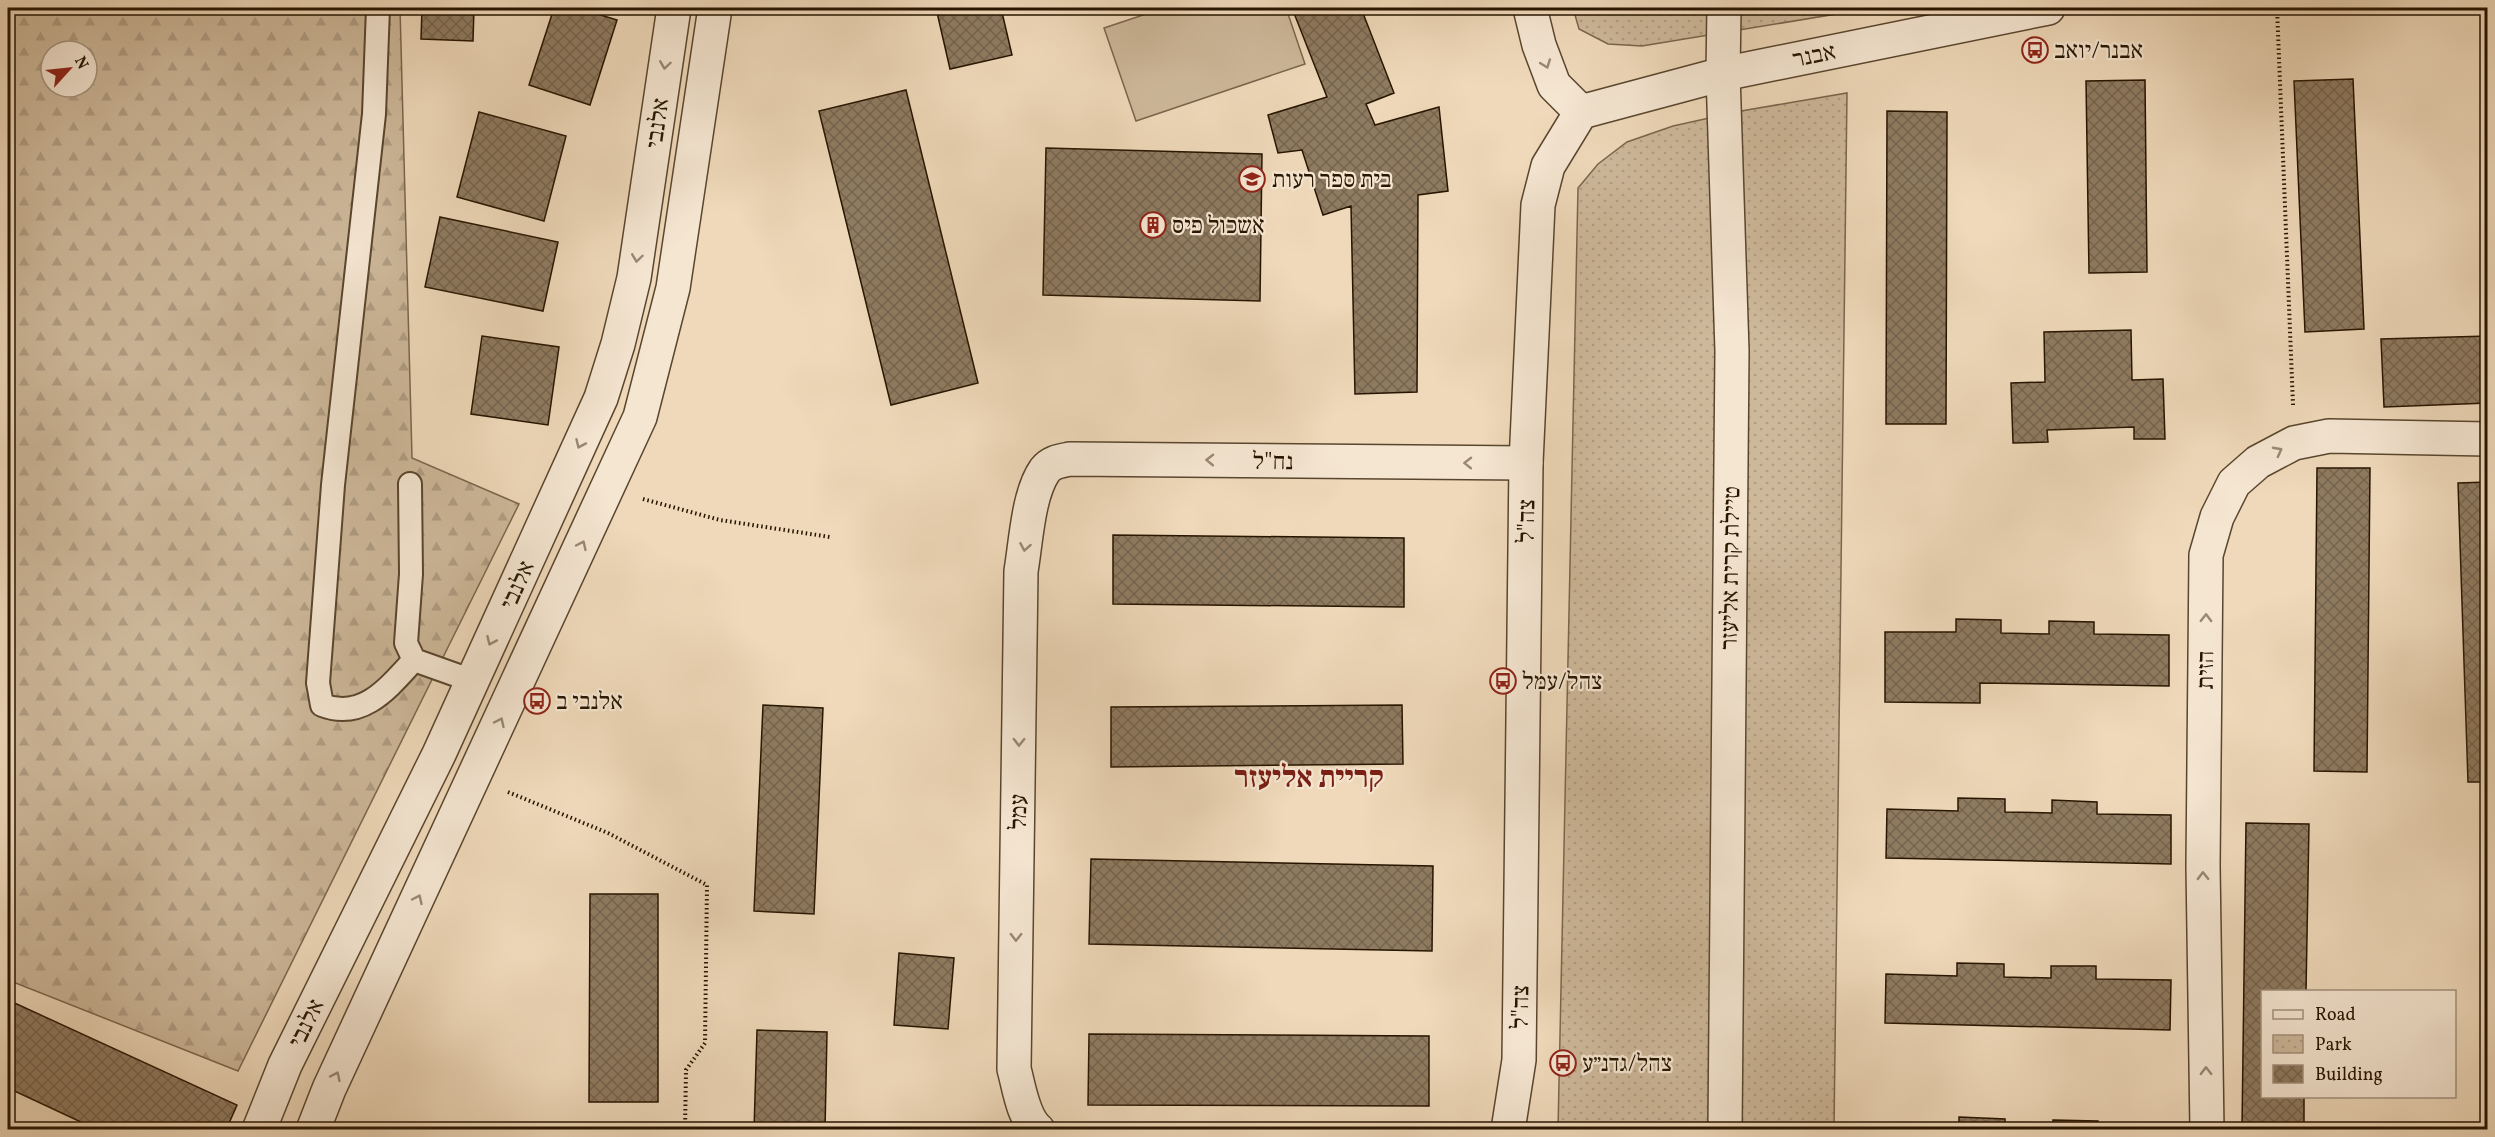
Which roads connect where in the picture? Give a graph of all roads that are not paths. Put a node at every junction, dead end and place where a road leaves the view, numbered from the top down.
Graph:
1 (378, 8) edge
2 (674, 8) edge
3 (714, 8) edge
4 (1530, 8) edge
5 (1724, 8) edge
6 (2048, 8) edge
7 (1723, 74) junction
8 (1581, 112) junction
9 (2487, 440) edge
10 (1526, 463) junction
11 (410, 484) dead end
12 (1035, 489) joint
13 (414, 660) junction
14 (473, 681) junction
15 (1519, 1060) junction
16 (259, 1130) edge
17 (313, 1130) edge
18 (1038, 1130) edge
19 (1508, 1130) edge
20 (1531, 1130) edge
21 (1725, 1130) edge
22 (2207, 1130) edge

1 - 13 lane
2 -> 14 street, אלנבי
17 -> 3 street, אלנבי
4 -> 8 street
5 - 7 street, טיילת קרית אליעזר
6 - 7 street, אבנר
7 - 8 street, אבנר
7 - 21 street, טיילת קרית אליעזר
8 - 10 street, צה"ל
22 -> 9 street, הזית
10 -> 12 street, נח"ל
10 - 15 street, צה"ל
11 - 13 lane
12 -> 18 street, עמל
13 - 14 lane
14 - 16 street, אלנבי
15 - 19 street, צה"ל
15 - 20 street, צה"ל

